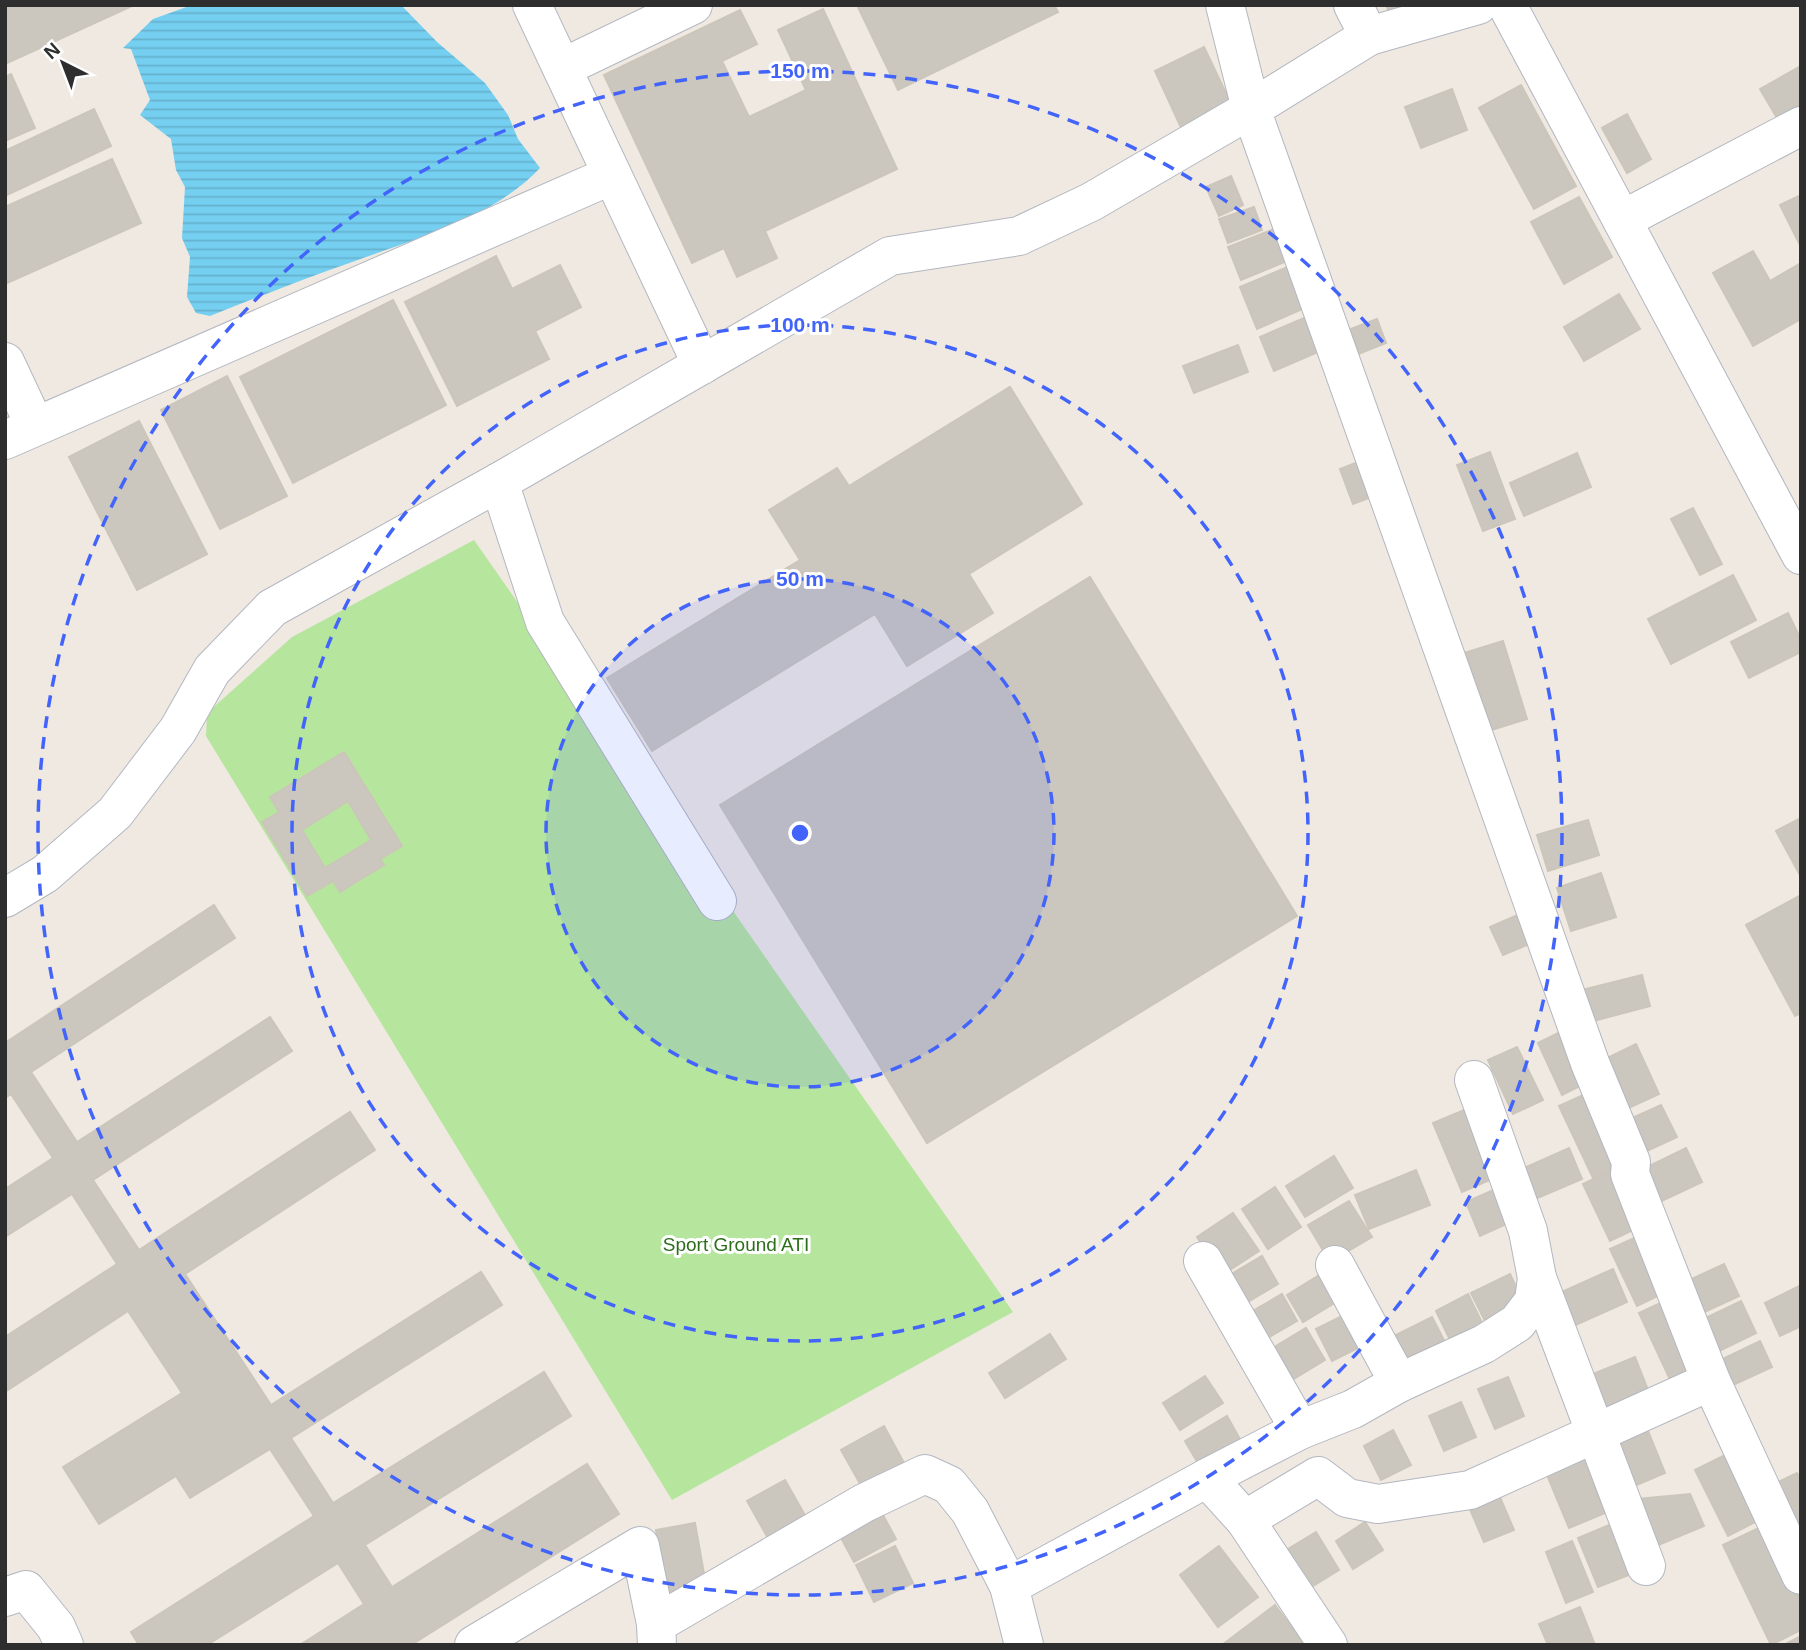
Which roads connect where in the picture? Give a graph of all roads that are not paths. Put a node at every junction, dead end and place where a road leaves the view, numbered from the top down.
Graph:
1 (533, 5) edge
2 (693, 5) edge
3 (1225, 5) edge
4 (1479, 5) edge
5 (1507, 5) edge
6 (1361, 21) edge
7 (562, 68) junction
8 (1251, 109) junction
9 (1801, 126) edge
10 (612, 175) junction
11 (1622, 220) junction
12 (5, 362) edge
13 (702, 365) junction
14 (20, 433) edge
15 (499, 482) junction
16 (1787, 499) edge
17 (1801, 555) edge
18 (5, 898) edge
19 (717, 901) dead end
20 (1474, 1080) dead end
21 (1203, 1261) dead end
22 (1335, 1265) dead end
23 (1537, 1278) junction
24 (1711, 1381) junction
25 (1399, 1383) junction
26 (1300, 1430) junction
27 (1596, 1433) junction
28 (1207, 1478) junction
29 (1245, 1520) junction
30 (1646, 1566) dead end
31 (1801, 1575) edge
32 (1009, 1586) junction
33 (5, 1597) edge
34 (656, 1634) edge
35 (64, 1645) edge
36 (474, 1645) edge
37 (1024, 1645) edge
38 (1328, 1645) edge

1 - 7 street
2 - 7 street
3 - 8 street
4 - 6 street
5 - 11 street
6 - 8 street
7 - 10 street
8 - 13 street
8 - 24 street
9 - 11 street
10 - 13 street
10 - 14 street
11 - 16 street
12 - 14 street
13 - 15 street
15 - 18 street
15 - 19 street
16 - 17 street
20 - 23 street
21 - 26 street
22 - 25 street
23 - 25 street
23 - 27 street
24 - 27 street
24 - 31 street
25 - 26 street
26 - 28 street
27 - 29 street
27 - 30 street
28 - 29 street
28 - 32 street
29 - 38 street
32 - 34 street
32 - 37 street
33 - 35 street
34 - 36 street

